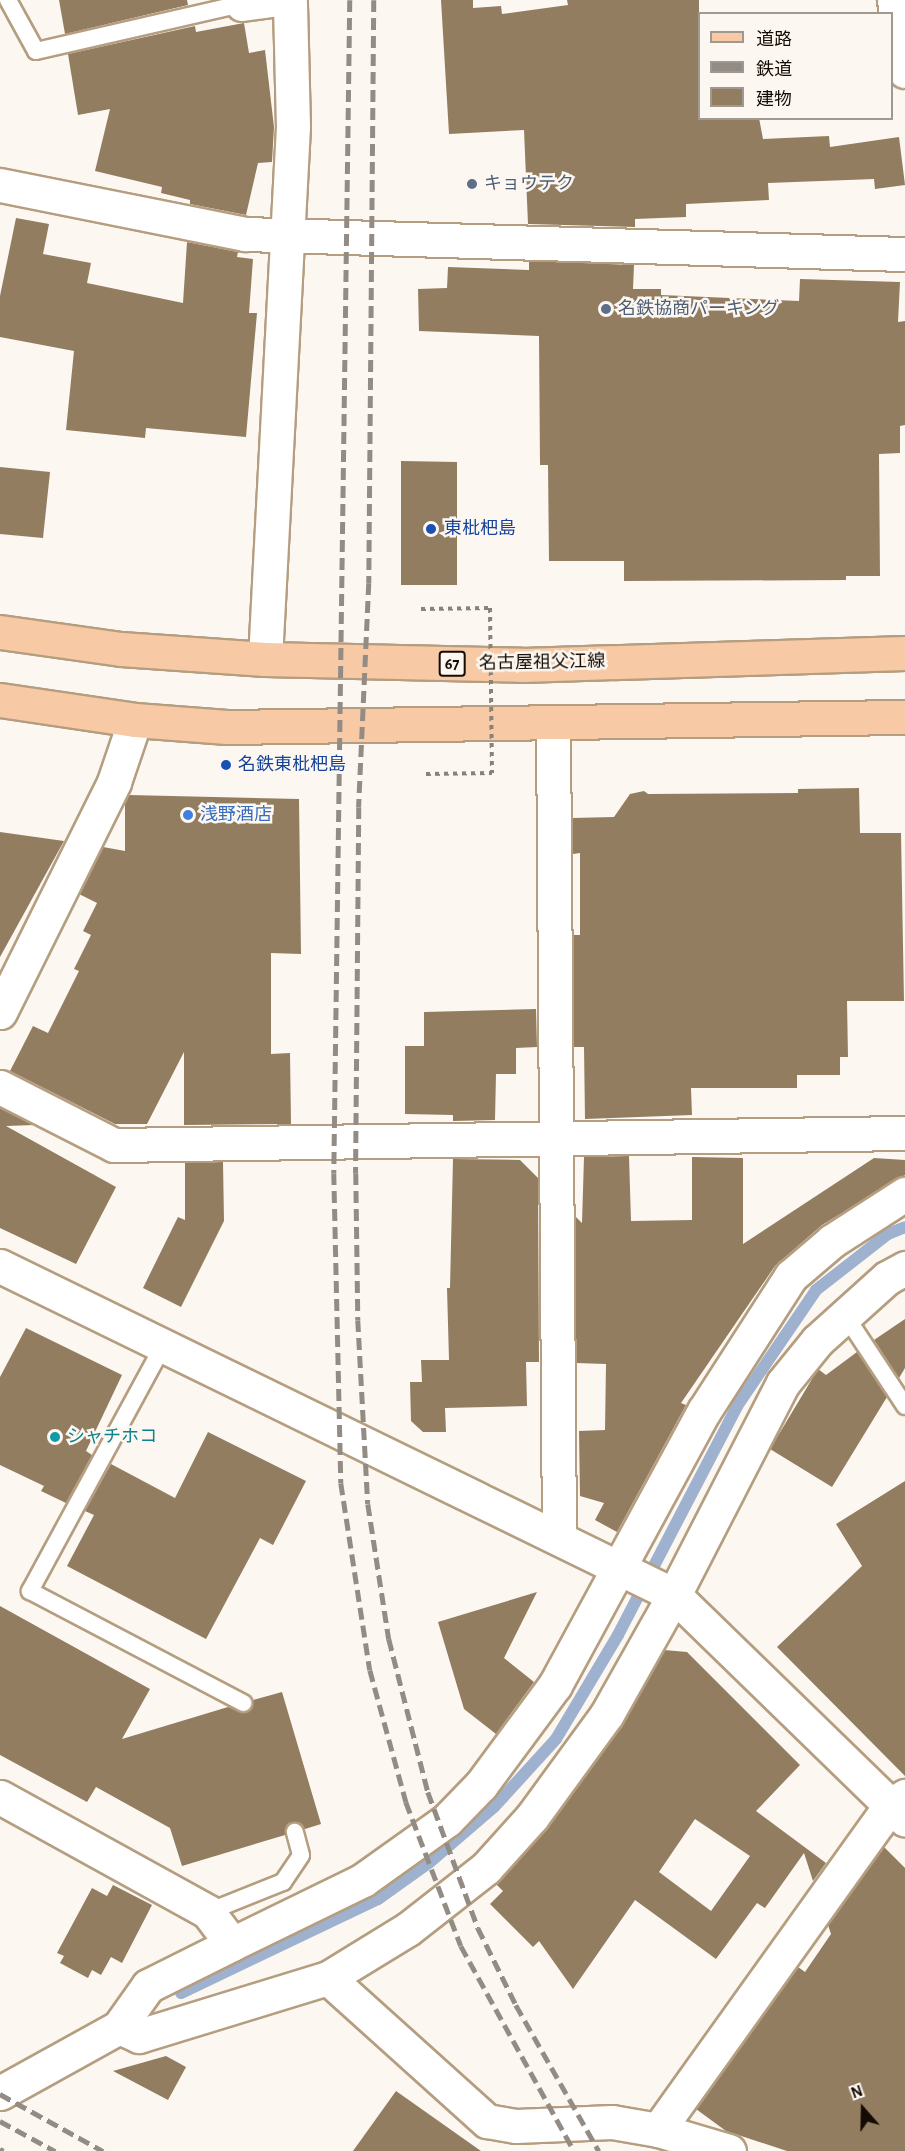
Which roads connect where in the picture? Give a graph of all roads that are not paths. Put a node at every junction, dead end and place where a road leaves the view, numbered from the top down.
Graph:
1 (8, 0) edge
2 (290, 0) edge
3 (894, 0) edge
4 (252, 1) edge
5 (905, 71) edge
6 (0, 185) edge
7 (284, 237) junction
8 (905, 254) edge
9 (0, 632) edge
10 (905, 653) edge
11 (265, 659) junction
12 (0, 700) edge
13 (905, 717) edge
14 (135, 720) junction
15 (553, 724) junction
16 (0, 1012) edge
17 (0, 1087) edge
18 (905, 1133) edge
19 (555, 1140) junction
20 (905, 1194) edge
21 (0, 1266) edge
22 (905, 1268) edge
23 (845, 1315) junction
24 (163, 1346) junction
25 (905, 1406) edge
26 (559, 1537) junction
27 (622, 1568) junction
28 (668, 1592) junction
29 (243, 1703) dead end
30 (0, 1797) edge
31 (900, 1807) edge
32 (295, 1832) dead end
33 (208, 1912) junction
34 (232, 1944) junction
35 (328, 1978) junction
36 (119, 2027) junction
37 (0, 2093) edge
38 (658, 2130) junction
39 (729, 2151) edge

1 - 4 lane
2 - 7 street
3 - 5 street
6 - 7 street
7 - 8 street
7 - 11 street
9 - 11 main road, 名古屋祖父江線 / 67
10 - 11 main road, 名古屋祖父江線 / 67
12 - 14 main road
13 - 15 main road
14 - 15 main road
14 - 16 street
15 - 19 street
17 - 19 street
18 - 19 street
19 - 26 street
20 - 27 street
21 - 24 street
22 - 23 street
23 - 25 lane
23 - 28 street
24 - 26 street
24 - 29 lane
26 - 27 street
27 - 28 street
27 - 34 street
28 - 31 street
28 - 35 street
30 - 33 street
31 - 38 street
32 - 33 lane
33 - 34 street
34 - 36 street
35 - 36 street
35 - 38 street
36 - 37 street
38 - 39 street

